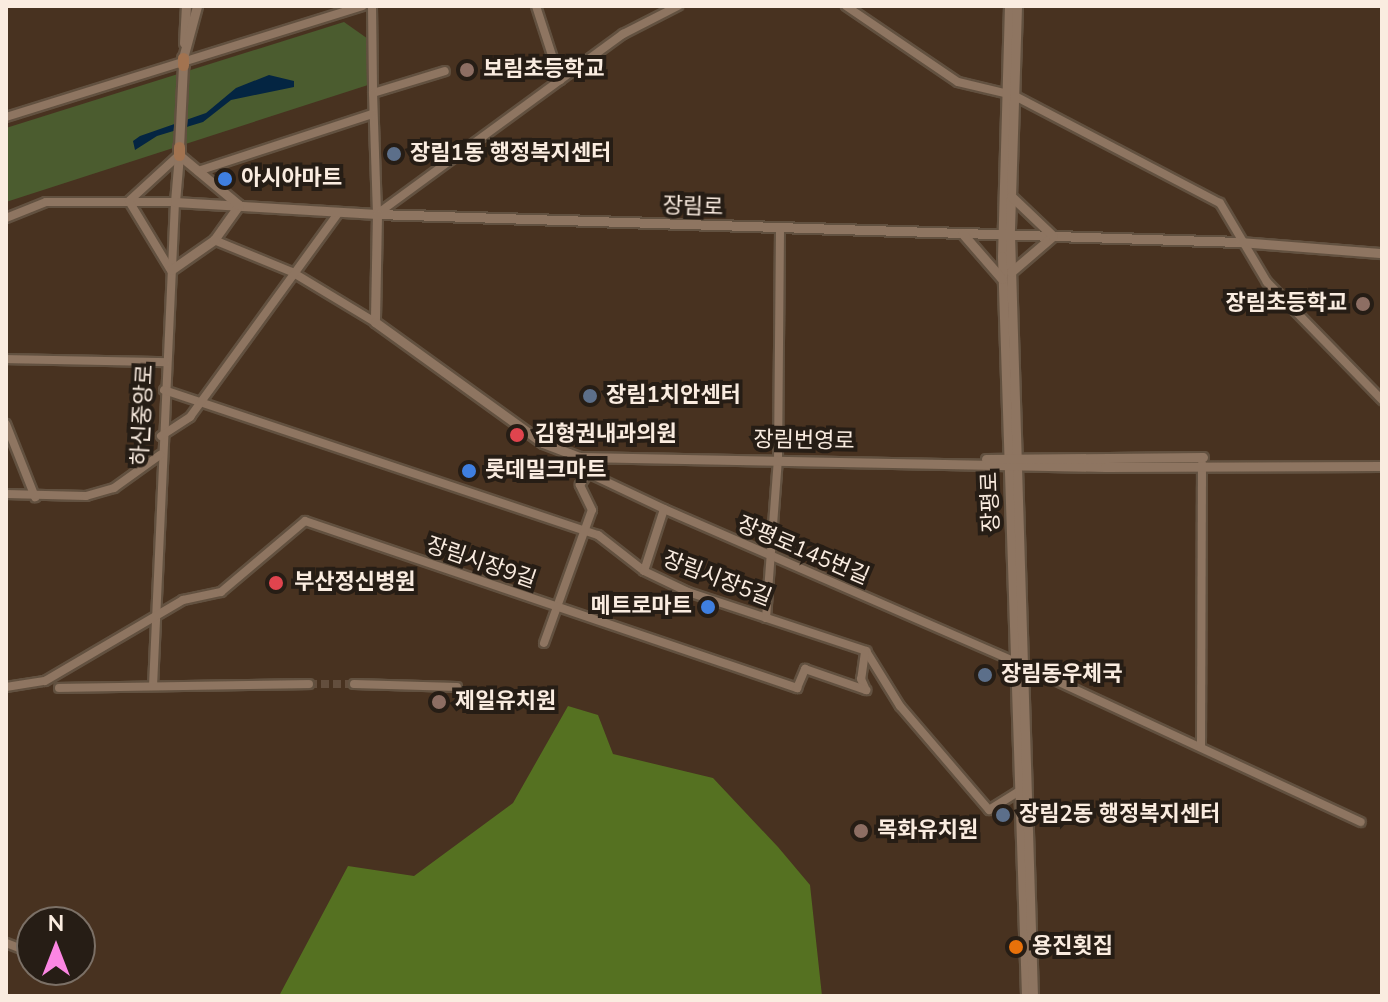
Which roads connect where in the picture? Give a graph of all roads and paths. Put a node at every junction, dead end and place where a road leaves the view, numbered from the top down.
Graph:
1 (186, 6) edge
2 (197, 6) edge
3 (362, 6) edge
4 (372, 6) edge
5 (536, 6) edge
6 (678, 6) edge
7 (846, 6) edge
8 (1009, 6) edge
9 (1017, 6) edge
10 (183, 62) junction
11 (445, 71) dead end
12 (560, 80) junction
13 (373, 93) junction
14 (1009, 94) junction
15 (372, 114) junction
16 (6, 117) edge
17 (179, 151) junction
18 (198, 171) junction
19 (1011, 196) junction
20 (129, 201) junction
21 (175, 202) junction
22 (239, 205) junction
23 (339, 212) junction
24 (377, 214) junction
25 (6, 218) edge
26 (780, 227) junction
27 (962, 233) junction
28 (1006, 235) junction
29 (1053, 236) junction
30 (214, 240) junction
31 (1241, 242) junction
32 (1382, 253) edge
33 (171, 270) junction
34 (292, 272) junction
35 (1011, 272) junction
36 (1003, 280) junction
37 (375, 322) junction
38 (6, 359) edge
39 (166, 362) junction
40 (164, 390) junction
41 (200, 400) junction
42 (1382, 400) edge
43 (6, 424) edge
44 (161, 436) junction
45 (160, 455) junction
46 (580, 457) junction
47 (778, 459) junction
48 (1202, 460) junction
49 (1012, 461) junction
50 (1382, 463) edge
51 (588, 473) junction
52 (6, 494) edge
53 (35, 497) junction
54 (664, 509) junction
55 (583, 530) junction
56 (773, 558) junction
57 (644, 571) junction
58 (557, 608) junction
59 (155, 616) junction
60 (766, 618) junction
61 (544, 643) dead end
62 (866, 651) junction
63 (1020, 664) junction
64 (309, 684) tunnel mouth
65 (354, 684) tunnel mouth
66 (153, 686) junction
67 (6, 687) edge
68 (457, 687) dead end
69 (59, 688) dead end
70 (1201, 747) junction
71 (1024, 791) junction
72 (1361, 822) dead end
73 (1029, 963) junction
74 (1026, 996) edge
75 (1033, 996) edge

1 - 10 street
2 - 10 street
3 - 10 street
4 - 13 street
5 - 12 street
6 - 12 street
7 - 14 street
8 - 14 street, 장평로
9 - 14 street, 장평로
10 - 16 street
10 - 17 street, 하신중앙로
11 - 13 street
12 - 24 street
13 - 15 street
14 - 19 street, 장평로
14 - 28 street, 장평로
14 - 31 street
15 - 18 street
15 - 24 street
17 - 18 street
17 - 20 street
17 - 21 street, 하신중앙로
18 - 22 street
19 - 28 street, 장평로
19 - 29 street
20 - 21 street, 장림로
20 - 25 street, 장림로
20 - 33 street
21 - 22 street, 장림로
21 - 33 street, 하신중앙로
22 - 23 street, 장림로
22 - 30 street
23 - 24 street, 장림로
23 - 34 street
24 - 26 street, 장림로
24 - 37 street
26 - 27 street, 장림로
26 - 47 street
27 - 28 street, 장림로
27 - 36 street
28 - 29 street, 장림로
28 - 35 street, 장평로
28 - 36 street, 장평로
29 - 31 street, 장림로
29 - 35 street
30 - 33 street
30 - 34 street
31 - 32 street, 장림로
31 - 42 street
33 - 39 street, 하신중앙로
34 - 37 street
34 - 41 street
35 - 49 street, 장평로
36 - 49 street, 장평로
37 - 46 street, 장림번영로
38 - 39 street
39 - 40 street, 하신중앙로
40 - 41 street, 장림시장5길
40 - 44 street, 하신중앙로
41 - 44 street
41 - 55 street, 장림시장5길
43 - 53 street
44 - 45 street, 하신중앙로
45 - 53 street
45 - 59 street, 하신중앙로
46 - 47 street, 장림번영로
46 - 51 street
47 - 49 street, 장림번영로
47 - 56 street
48 - 49 street
48 - 50 street
48 - 70 street
49 - 63 street, 장평로
51 - 54 street, 장평로145번길
51 - 55 street
52 - 53 street
54 - 56 street, 장평로145번길
54 - 57 street
55 - 57 street, 장림시장5길
55 - 58 street
56 - 60 street
56 - 63 street, 장평로145번길
57 - 60 street, 장림시장5길
58 - 59 street, 장림시장9길
58 - 61 street
58 - 62 street, 장림시장9길
59 - 66 street, 하신중앙로
59 - 67 street
60 - 62 street, 장림시장5길
62 - 71 street
63 - 70 street, 장평로145번길
63 - 71 street, 장평로
64 - 66 street
65 - 68 street
66 - 69 street
70 - 72 street, 장평로145번길
71 - 73 street, 장평로
73 - 74 street, 장평로
73 - 75 street, 장평로

